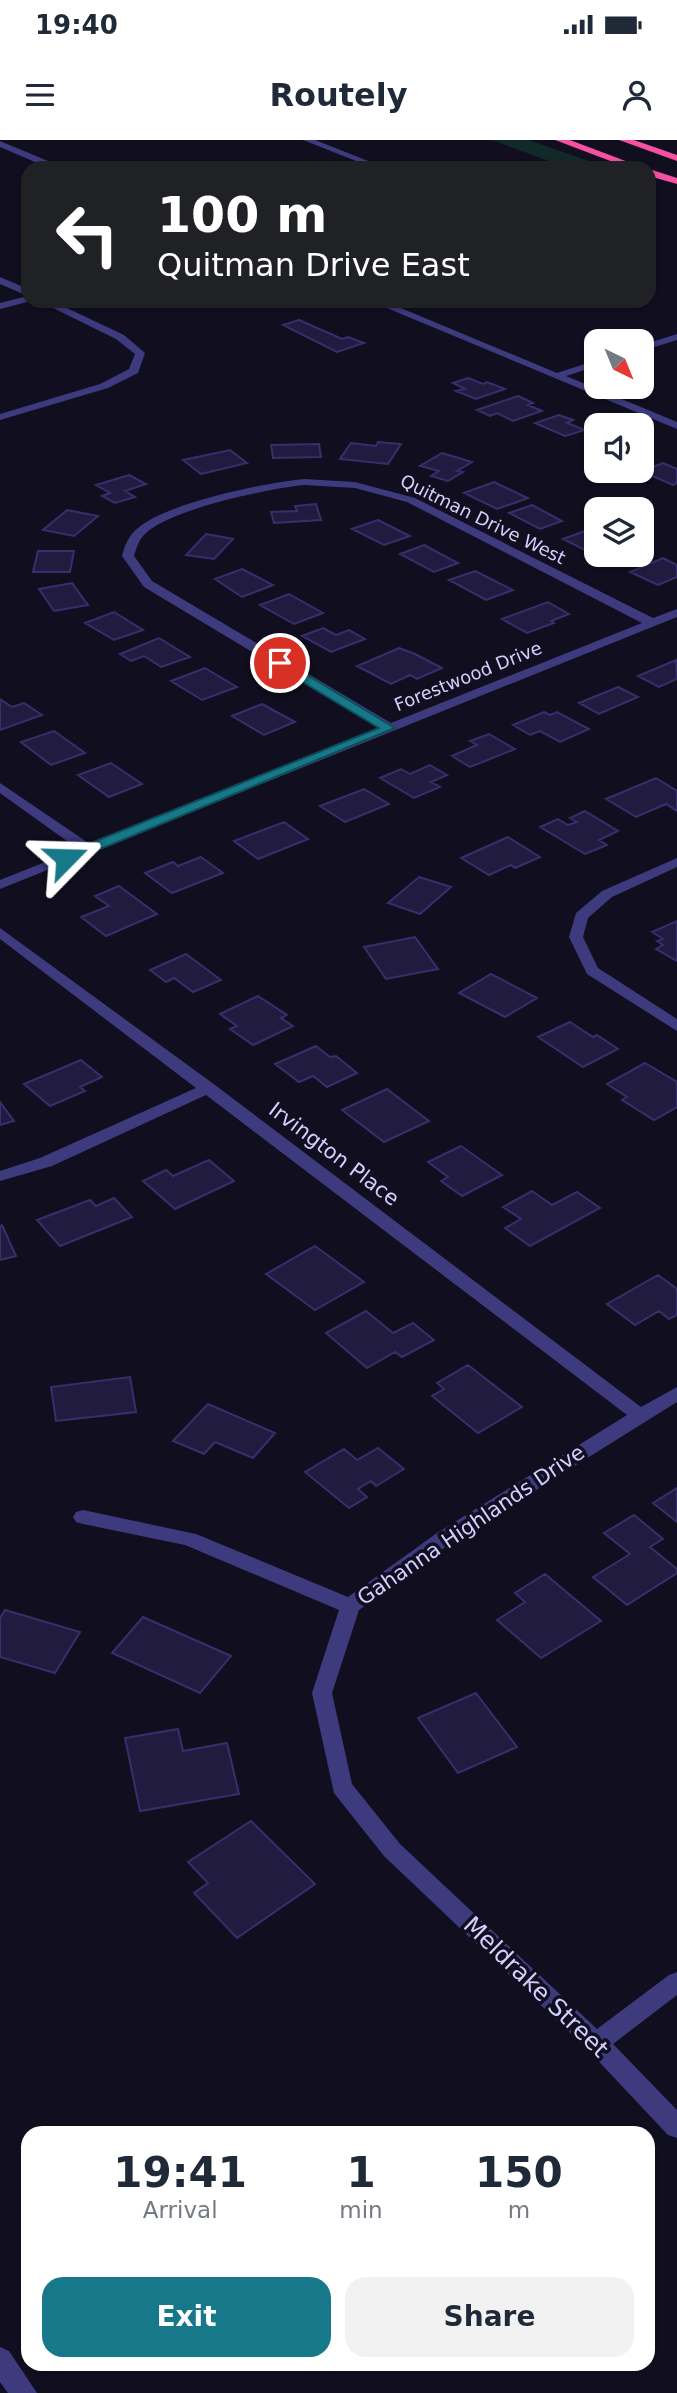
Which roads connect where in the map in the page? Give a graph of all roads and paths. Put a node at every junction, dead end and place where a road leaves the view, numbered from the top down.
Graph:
1 (307, 140) edge
2 (559, 140) edge
3 (624, 140) edge
4 (0, 144) edge
5 (677, 158) edge
6 (40, 161) edge
7 (363, 161) edge
8 (619, 161) edge
9 (656, 174) edge
10 (677, 181) edge
11 (0, 280) edge
12 (21, 292) edge
13 (21, 298) edge
14 (0, 306) edge
15 (58, 308) edge
16 (398, 308) edge
17 (677, 337) edge
18 (654, 344) edge
19 (584, 367) edge
20 (557, 376) junction
21 (0, 416) edge
22 (677, 426) edge
23 (677, 613) edge
24 (652, 623) junction
25 (389, 728) junction
26 (0, 787) edge
27 (88, 849) junction
28 (677, 862) edge
29 (0, 885) edge
30 (0, 932) edge
31 (677, 1026) edge
32 (209, 1088) junction
33 (0, 1176) edge
34 (677, 1393) edge
35 (639, 1415) junction
36 (83, 1517) dead end
37 (349, 1606) junction
38 (392, 1850) joint
39 (677, 1982) edge
40 (596, 2043) junction
41 (677, 2127) edge
42 (0, 2360) edge
43 (24, 2393) edge

1 - 7 street
2 - 8 highway
3 - 5 highway
4 - 6 street
9 - 10 highway
11 - 12 street
13 - 14 street
15 - 21 street
16 - 20 street
17 - 18 street
19 - 20 street
20 - 22 street
23 - 24 street, Forestwood Drive
24 - 25 street, Forestwood Drive
24 - 25 street, Quitman Drive West
25 - 27 street, Forestwood Drive
26 - 27 street
27 - 29 street, Forestwood Drive
28 - 31 street
30 - 32 street, Irvington Place
32 - 33 street
32 - 35 street, Irvington Place
34 - 35 street, Gahanna Highlands Drive
35 - 37 street, Gahanna Highlands Drive
36 - 37 street
37 - 38 street, Gahanna Highlands Drive
38 - 40 street, Meldrake Street
39 - 40 street
40 - 41 street, Meldrake Street
42 - 43 street

